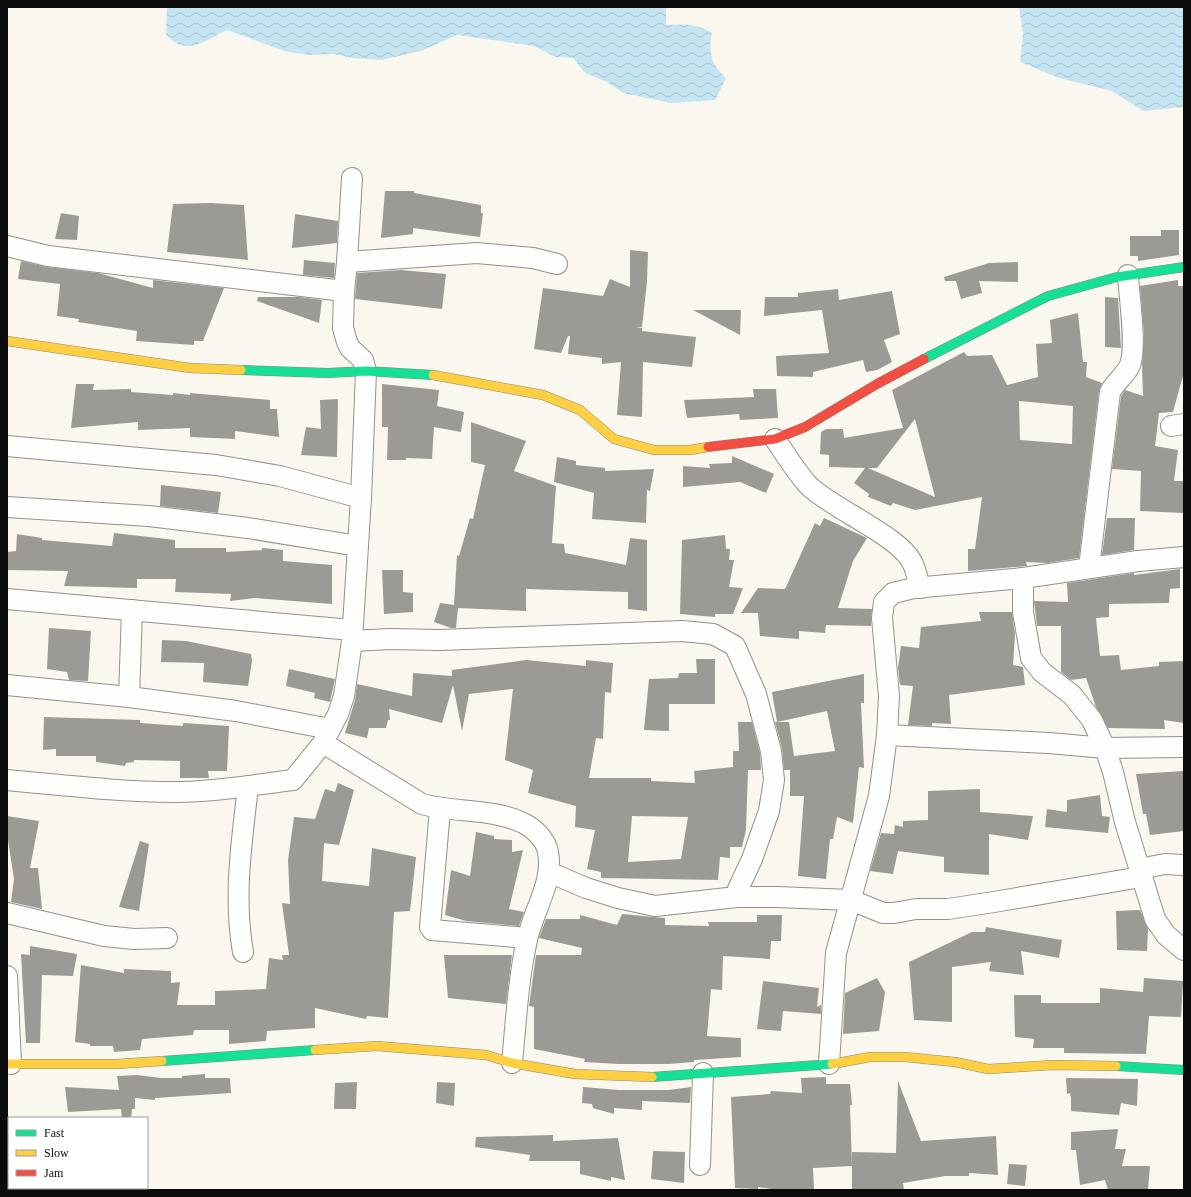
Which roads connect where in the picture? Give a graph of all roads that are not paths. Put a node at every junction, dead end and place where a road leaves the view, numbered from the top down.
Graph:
1 (352, 178) dead end
2 (7, 246) edge
3 (348, 262) junction
4 (558, 264) dead end
5 (1184, 267) edge
6 (1128, 275) junction
7 (344, 291) junction
8 (7, 341) edge
9 (366, 371) junction
10 (775, 439) junction
11 (7, 446) edge
12 (361, 498) junction
13 (7, 507) edge
14 (358, 546) junction
15 (1184, 557) edge
16 (1089, 568) junction
17 (1023, 578) junction
18 (920, 588) junction
19 (7, 599) edge
20 (132, 610) junction
21 (352, 636) junction
22 (7, 685) edge
23 (129, 697) junction
24 (887, 735) junction
25 (327, 736) junction
26 (1184, 747) edge
27 (1105, 748) junction
28 (7, 780) edge
29 (248, 786) junction
30 (440, 809) junction
31 (1184, 865) edge
32 (549, 872) junction
33 (1140, 873) junction
34 (737, 897) junction
35 (851, 900) junction
36 (7, 913) edge
37 (167, 938) dead end
38 (527, 938) junction
39 (1184, 950) edge
40 (243, 952) dead end
41 (7, 976) edge
42 (512, 1063) junction
43 (9, 1064) edge
44 (829, 1064) junction
45 (1184, 1070) edge
46 (703, 1073) junction
47 (700, 1165) dead end

1 - 3 street
2 - 7 street
3 - 4 street
3 - 7 street
5 - 6 street
6 - 10 street
6 - 16 street
7 - 9 street
8 - 9 street
9 - 10 street
9 - 12 street
10 - 18 street
11 - 12 street
12 - 14 street
13 - 14 street
14 - 21 street
15 - 16 street
16 - 17 street
17 - 18 street
17 - 27 street
18 - 24 street
19 - 20 street
20 - 21 street
20 - 23 street
21 - 25 street
21 - 34 street
22 - 23 street
23 - 25 street
24 - 27 street
24 - 35 street
25 - 29 street
25 - 30 street
26 - 27 street
27 - 33 street
28 - 29 street
29 - 40 street
30 - 32 street
30 - 38 street
31 - 33 street
32 - 34 street
32 - 38 street
33 - 35 street
33 - 39 street
34 - 35 street
35 - 44 street
36 - 37 street
38 - 42 street
41 - 43 street
42 - 43 street
42 - 46 street
44 - 45 street
44 - 46 street
46 - 47 street

